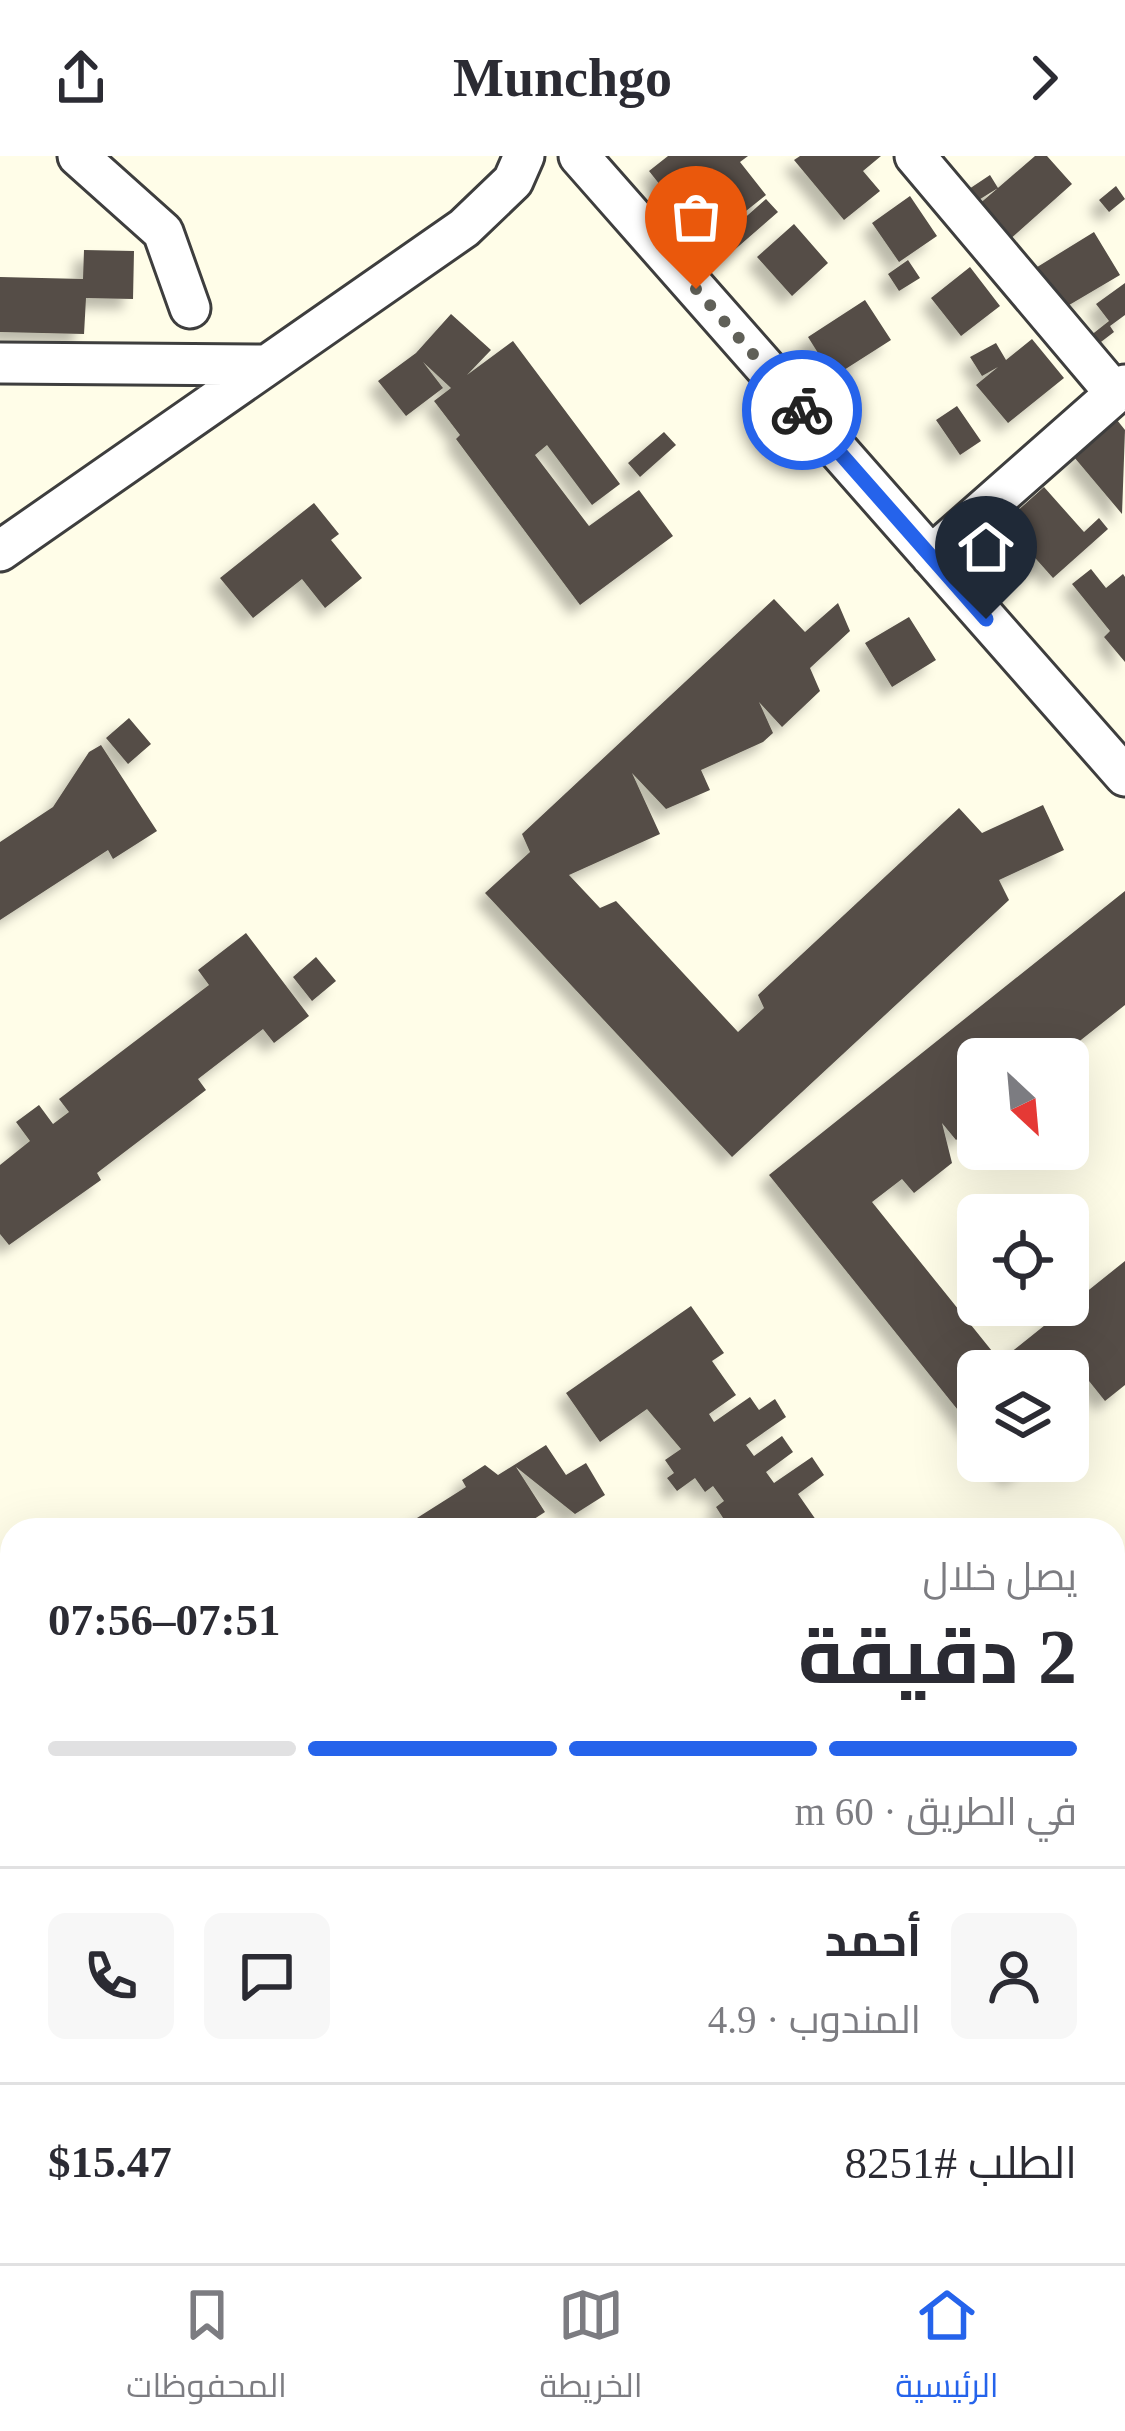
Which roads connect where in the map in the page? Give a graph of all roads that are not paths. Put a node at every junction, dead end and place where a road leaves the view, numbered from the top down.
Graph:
1 (78, 156) edge
2 (524, 156) edge
3 (579, 156) edge
4 (915, 156) edge
5 (190, 308) dead end
6 (0, 364) edge
7 (266, 365) junction
8 (1120, 389) edge
9 (0, 550) edge
10 (931, 556) junction
11 (1111, 733) edge
12 (1125, 776) edge

1 - 5 street
2 - 7 street
3 - 10 street
4 - 8 street
6 - 7 street
7 - 9 street
8 - 10 street
10 - 11 street
11 - 12 street

